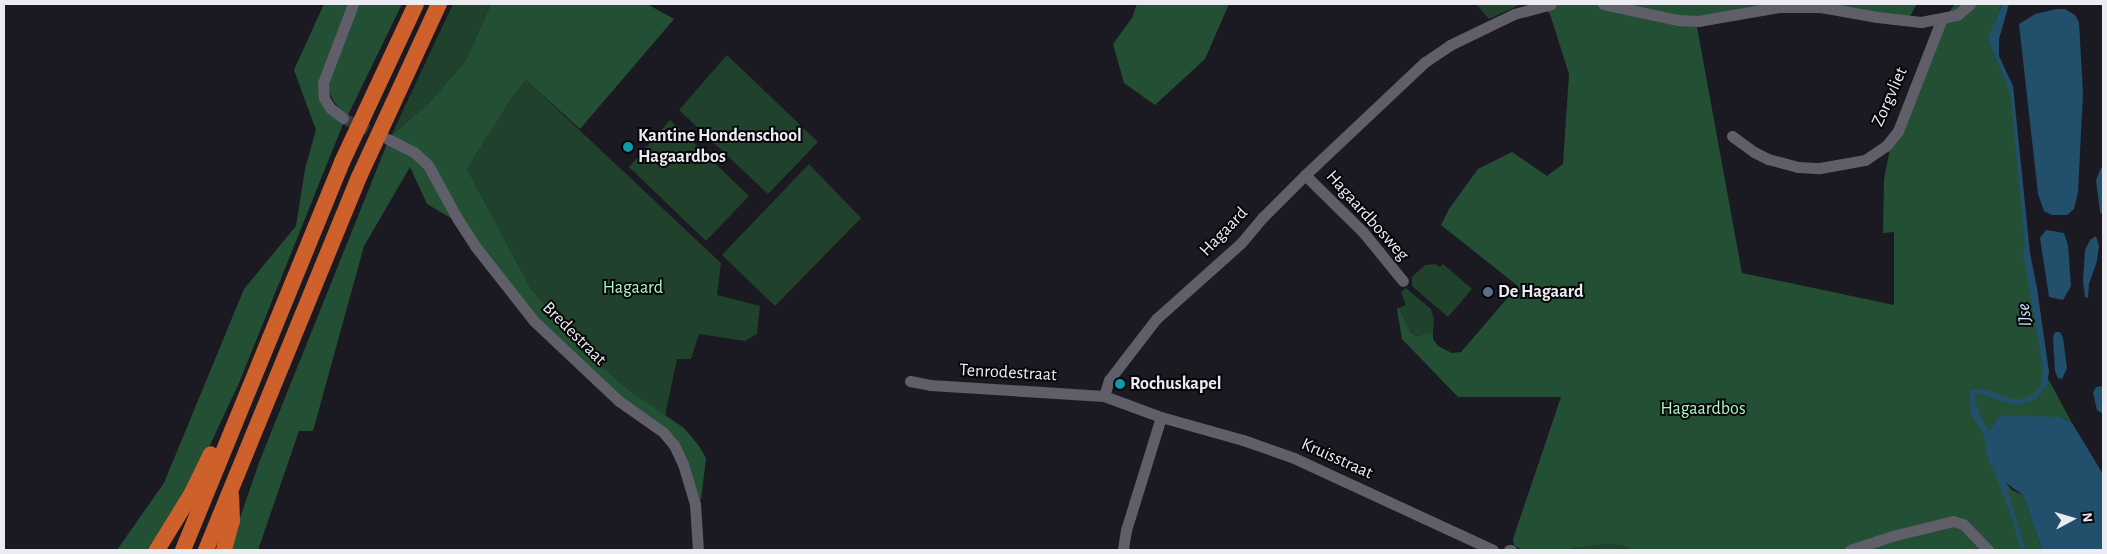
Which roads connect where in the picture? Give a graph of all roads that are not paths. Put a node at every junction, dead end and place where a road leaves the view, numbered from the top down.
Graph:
1 (353, 4) edge
2 (416, 4) edge
3 (439, 4) edge
4 (1551, 4) edge
5 (1603, 4) edge
6 (1970, 4) edge
7 (1942, 18) junction
8 (344, 118) tunnel mouth
9 (1732, 136) dead end
10 (388, 139) tunnel mouth
11 (1305, 175) junction
12 (1403, 282) dead end
13 (910, 381) dead end
14 (1104, 396) junction
15 (238, 415) junction
16 (1160, 417) junction
17 (230, 491) junction
18 (157, 550) edge
19 (183, 550) edge
20 (206, 550) edge
21 (224, 550) edge
22 (698, 550) edge
23 (1124, 550) edge
24 (1493, 550) edge
25 (1850, 550) edge
26 (1988, 550) edge

1 - 8 street
2 - 15 highway
3 - 17 highway
4 - 11 street, Hagaard
5 - 7 street
6 - 7 street
7 - 9 street, Zorgvliet
10 - 22 street, Bredestraat
11 - 12 street, Hagaardbosweg
11 - 14 street, Hagaard
13 - 14 street, Tenrodestraat
14 - 16 street
15 - 18 highway
15 - 19 highway
16 - 23 street
16 - 24 street, Kruisstraat
17 - 20 highway
17 - 21 highway
25 - 26 street

